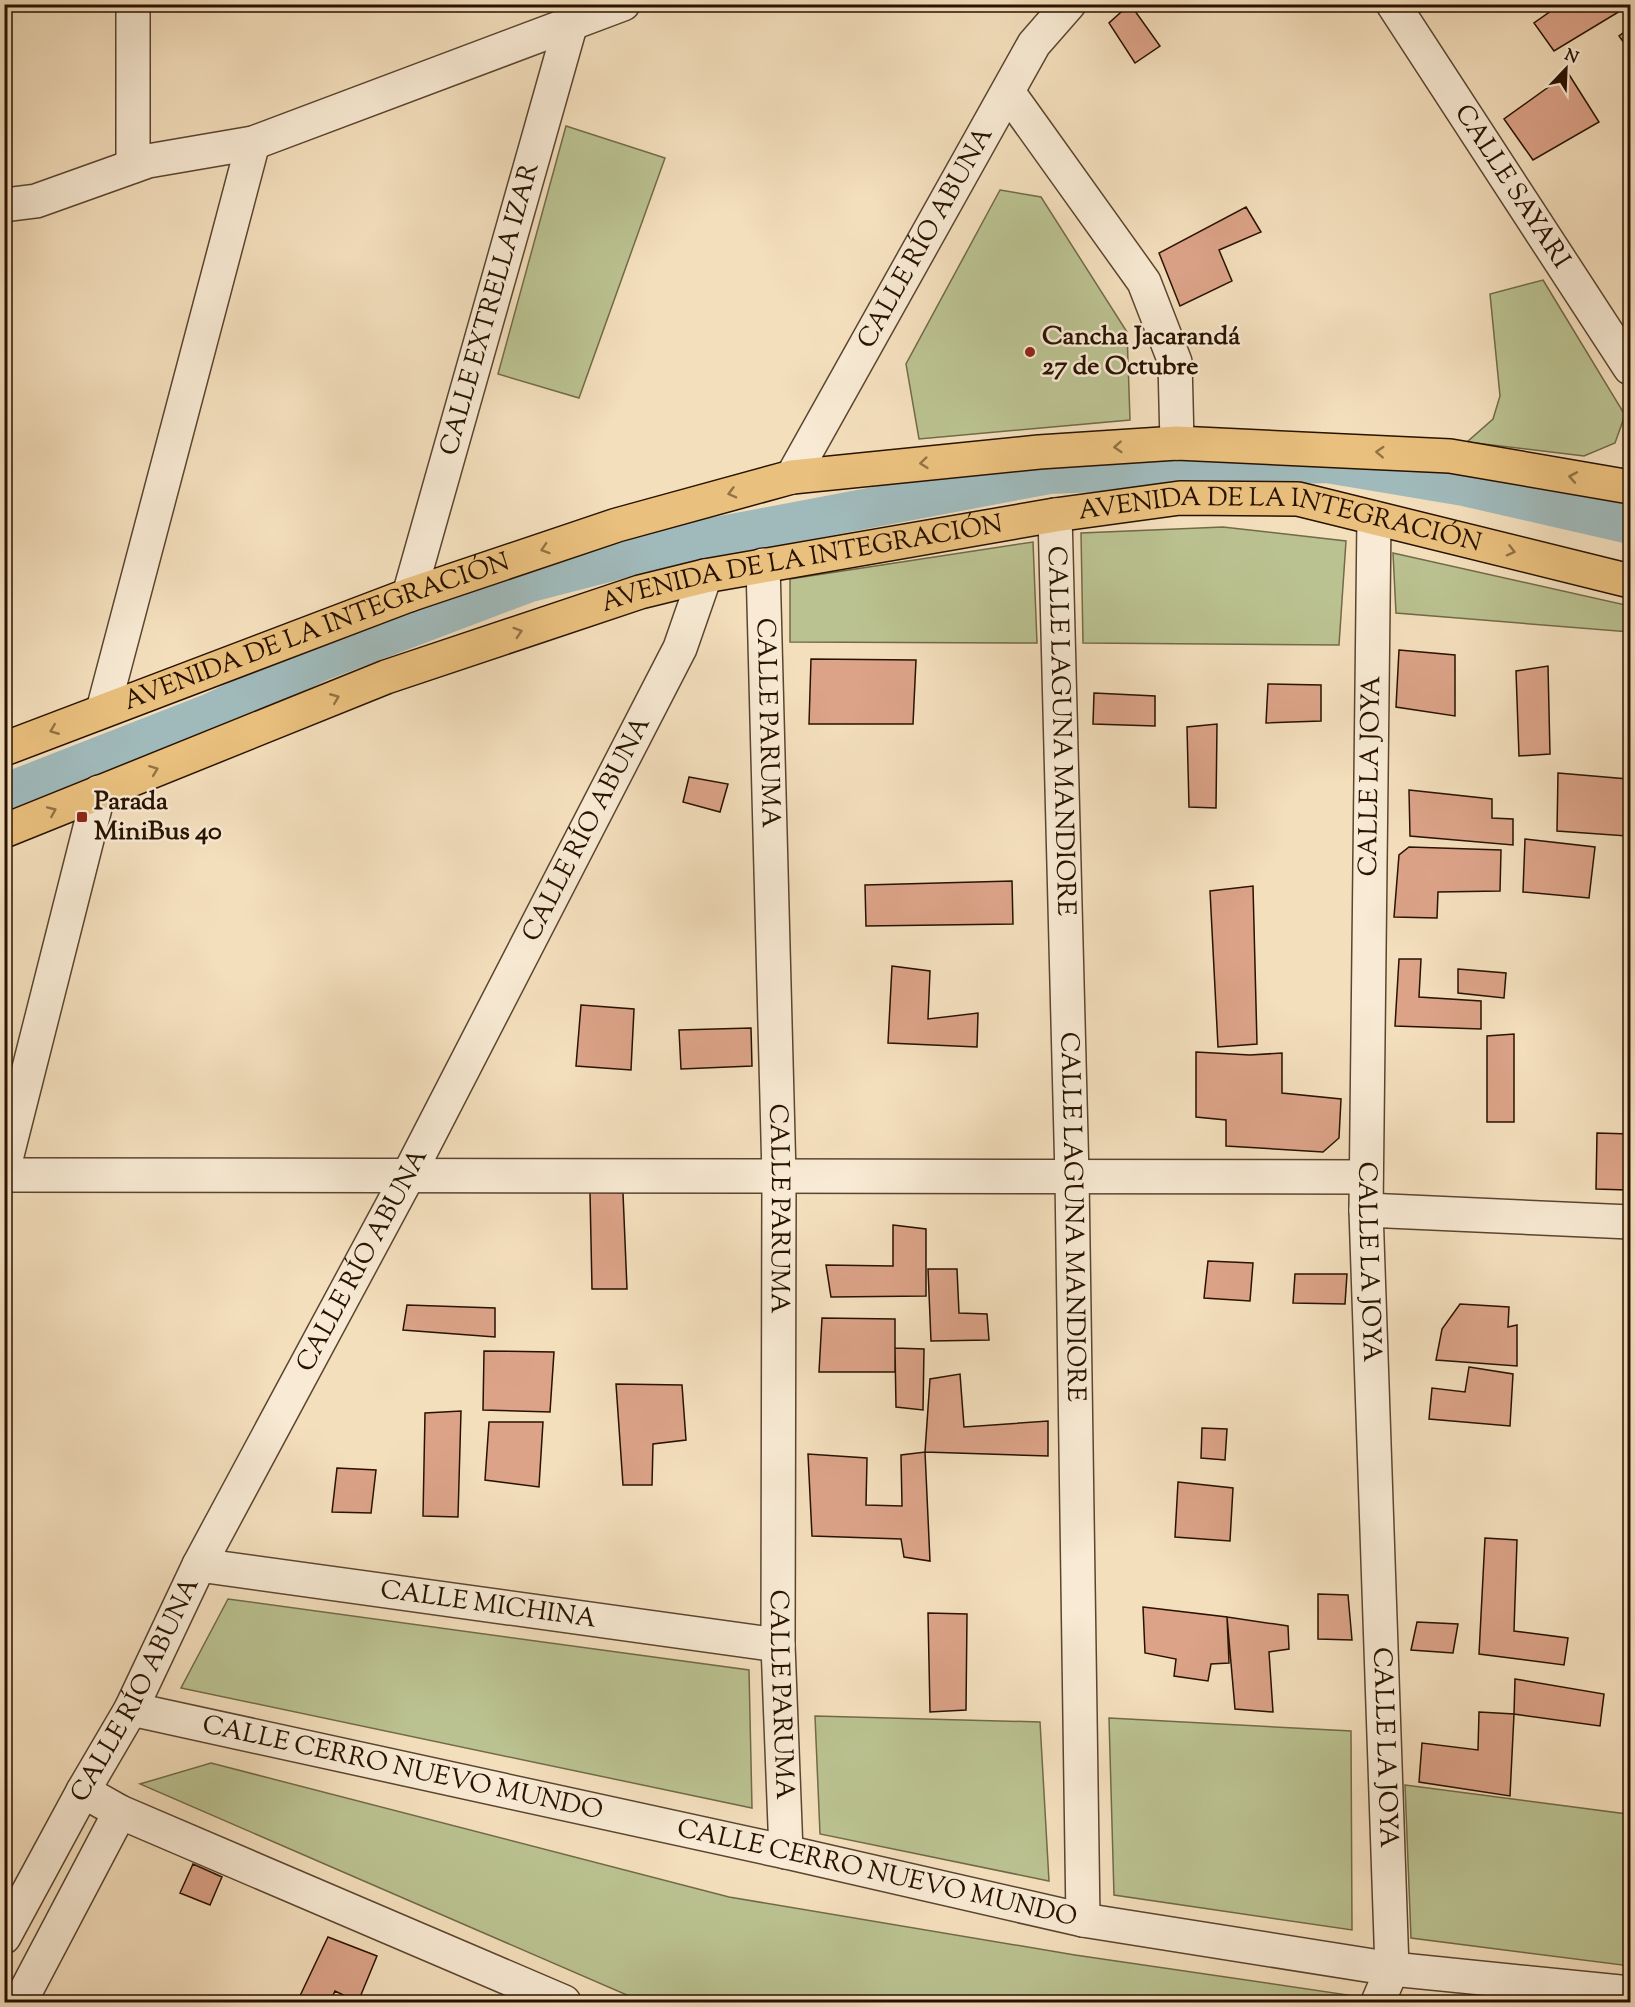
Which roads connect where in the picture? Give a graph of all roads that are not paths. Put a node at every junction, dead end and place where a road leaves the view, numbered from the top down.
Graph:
1 (133, 4) edge
2 (623, 4) edge
3 (1069, 4) edge
4 (1393, 4) edge
5 (571, 23) junction
6 (1008, 92) junction
7 (253, 143) junction
8 (133, 166) junction
9 (4, 205) edge
10 (1630, 368) edge
11 (1177, 443) junction
12 (792, 477) junction
13 (1630, 487) edge
14 (1055, 514) junction
15 (1374, 518) junction
16 (763, 566) junction
17 (705, 576) junction
18 (1630, 580) edge
19 (409, 595) junction
20 (103, 710) junction
21 (4, 749) edge
22 (99, 792) junction
23 (4, 831) edge
24 (4, 1167) edge
25 (4, 1175) edge
26 (408, 1176) junction
27 (779, 1176) junction
28 (1072, 1177) junction
29 (1366, 1177) junction
30 (1366, 1210) junction
31 (1630, 1222) edge
32 (199, 1565) junction
33 (778, 1645) junction
34 (131, 1709) junction
35 (83, 1791) junction
36 (120, 1812) junction
37 (786, 1852) junction
38 (16, 1901) edge
39 (1083, 1920) junction
40 (4, 1937) edge
41 (1392, 1969) junction
42 (1630, 1993) edge
43 (20, 2002) edge
44 (564, 2002) edge
45 (1378, 2002) edge

1 - 8 street
2 - 5 street
3 - 6 street, CALLE RÍO ABUNA
4 - 10 street, CALLE SAYARI
5 - 7 street
5 - 19 street, CALLE EXTRELLA IZAR
6 - 11 street
6 - 12 street, CALLE RÍO ABUNA
7 - 8 street
7 - 20 street
8 - 9 street
11 -> 12 main road, AVENIDA DE LA INTEGRACIÓN
13 -> 11 main road, AVENIDA DE LA INTEGRACIÓN
12 -> 19 main road, AVENIDA DE LA INTEGRACIÓN
14 - 15 main road, AVENIDA DE LA INTEGRACIÓN
14 - 16 main road, AVENIDA DE LA INTEGRACIÓN
14 - 28 street, CALLE LAGUNA MANDIORE
15 -> 18 main road, AVENIDA DE LA INTEGRACIÓN
15 - 29 street, CALLE LA JOYA
16 - 17 main road, AVENIDA DE LA INTEGRACIÓN
16 - 27 street, CALLE PARUMA
22 -> 17 main road, AVENIDA DE LA INTEGRACIÓN
17 - 26 street, CALLE RÍO ABUNA
19 - 20 main road, AVENIDA DE LA INTEGRACIÓN
20 -> 21 main road, AVENIDA DE LA INTEGRACIÓN
23 -> 22 main road, AVENIDA DE LA INTEGRACIÓN
22 - 24 street
25 - 26 street
26 - 27 street
26 - 32 street, CALLE RÍO ABUNA
27 - 28 street
27 - 33 street, CALLE PARUMA
28 - 29 street
28 - 39 street, CALLE LAGUNA MANDIORE
29 - 30 street, CALLE LA JOYA
30 - 31 street
30 - 41 street, CALLE LA JOYA
32 - 33 street, CALLE MICHINA
32 - 34 street, CALLE RÍO ABUNA
33 - 37 street, CALLE PARUMA
34 - 35 street, CALLE RÍO ABUNA
34 - 37 street, CALLE CERRO NUEVO MUNDO
35 - 36 street
35 - 38 street, CALLE RÍO ABUNA
36 - 43 street
36 - 44 street
37 - 39 street, CALLE CERRO NUEVO MUNDO
38 - 40 street, CALLE RÍO ABUNA
39 - 41 street, CALLE CERRO NUEVO MUNDO
41 - 42 street, CALLE CERRO NUEVO MUNDO
41 - 45 street, CALLE LA JOYA

